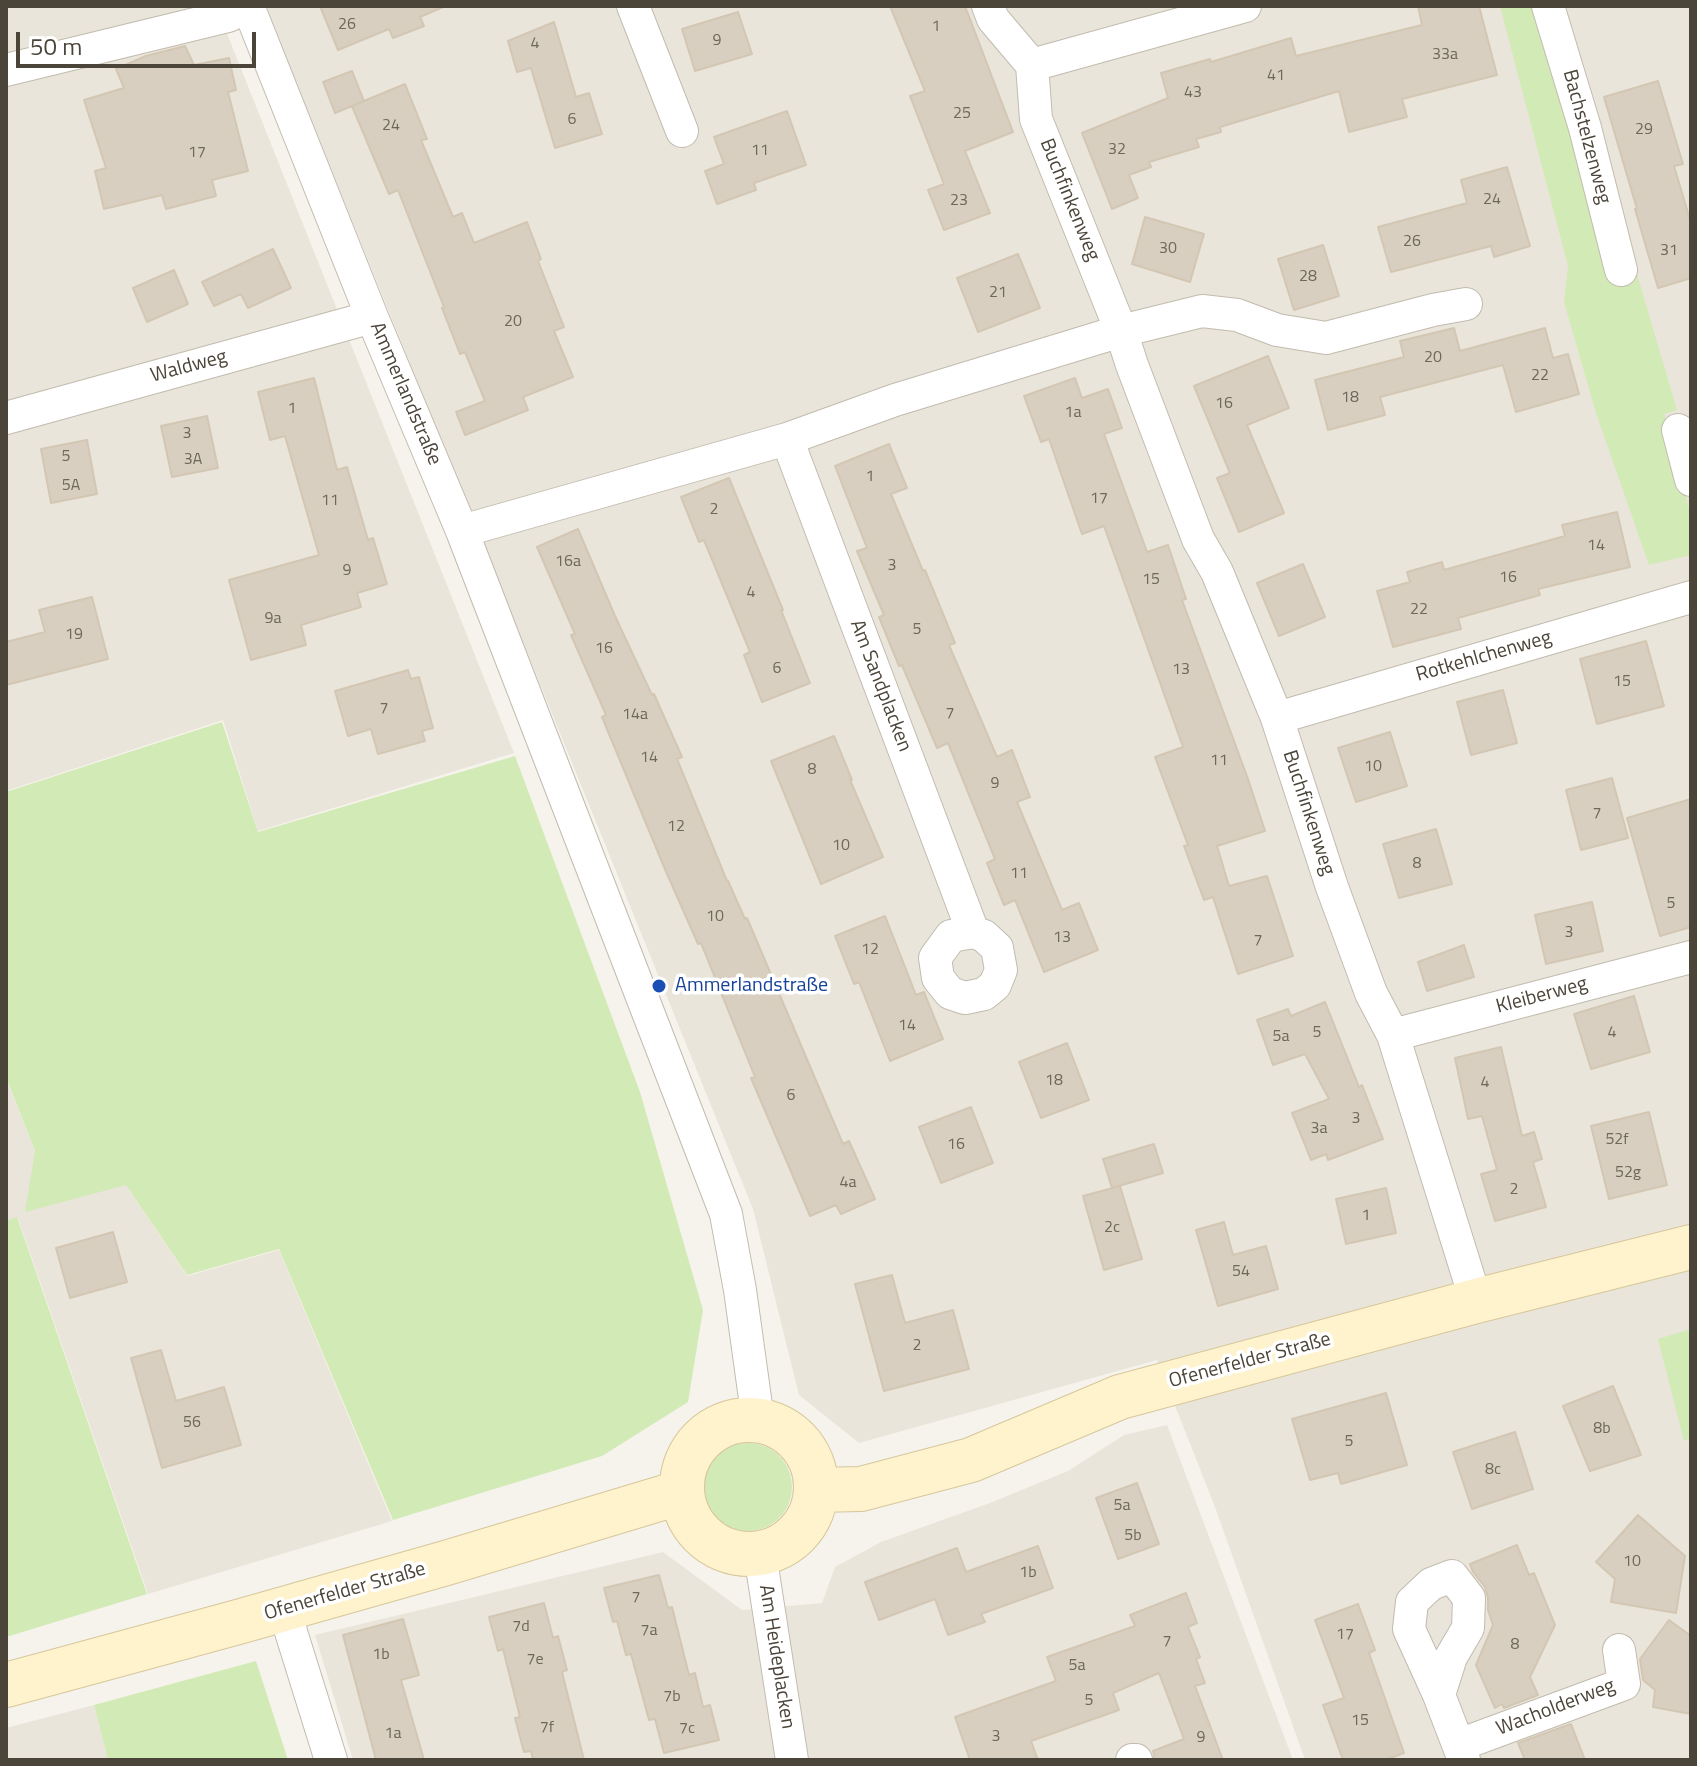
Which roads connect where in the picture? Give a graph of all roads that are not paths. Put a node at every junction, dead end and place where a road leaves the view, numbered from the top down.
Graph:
1 (249, 6) edge
2 (633, 6) edge
3 (988, 6) edge
4 (1245, 6) edge
5 (1548, 6) edge
6 (1032, 65) junction
7 (6, 70) edge
8 (682, 131) dead end
9 (1621, 270) dead end
10 (1466, 304) dead end
11 (372, 317) junction
12 (1121, 331) junction
13 (6, 418) edge
14 (1678, 430) dead end
15 (787, 439) junction
16 (1691, 480) edge
17 (462, 531) junction
18 (1688, 607) edge
19 (1277, 718) junction
20 (973, 932) dead end
21 (1691, 957) edge
22 (1393, 1035) junction
23 (1691, 1247) edge
24 (1476, 1301) junction
25 (758, 1420) junction
26 (816, 1490) junction
27 (682, 1492) junction
28 (760, 1554) junction
29 (287, 1608) junction
30 (1619, 1650) dead end
31 (6, 1685) edge
32 (1439, 1695) dead end
33 (1461, 1752) edge
34 (331, 1760) edge
35 (792, 1760) edge

1 - 7 street, Ammerlandstraße
1 - 11 street, Ammerlandstraße
2 - 8 street
3 - 6 street
4 - 6 street
5 - 9 street, Bachstelzenweg
6 - 12 street, Buchfinkenweg
10 - 12 street
11 - 13 street, Waldweg
11 - 17 street, Ammerlandstraße
12 - 15 street
12 - 19 street, Buchfinkenweg
14 - 16 street
15 - 17 street
15 - 20 street, Am Sandplacken
17 - 25 street, Ammerlandstraße
18 - 19 street, Rotkehlchenweg
19 - 22 street, Buchfinkenweg
21 - 22 street, Kleiberweg
22 - 24 street, Buchfinkenweg
23 - 24 street, Ofenerfelder Straße
24 - 26 street, Ofenerfelder Straße
25 - 26 street
25 - 27 street
26 - 28 street
27 - 28 street
27 - 29 street, Ofenerfelder Straße
28 - 35 street, Am Heideplacken
29 - 31 street, Ofenerfelder Straße
29 - 34 street
30 - 33 street, Wacholderweg
32 - 33 street, Wacholderweg

